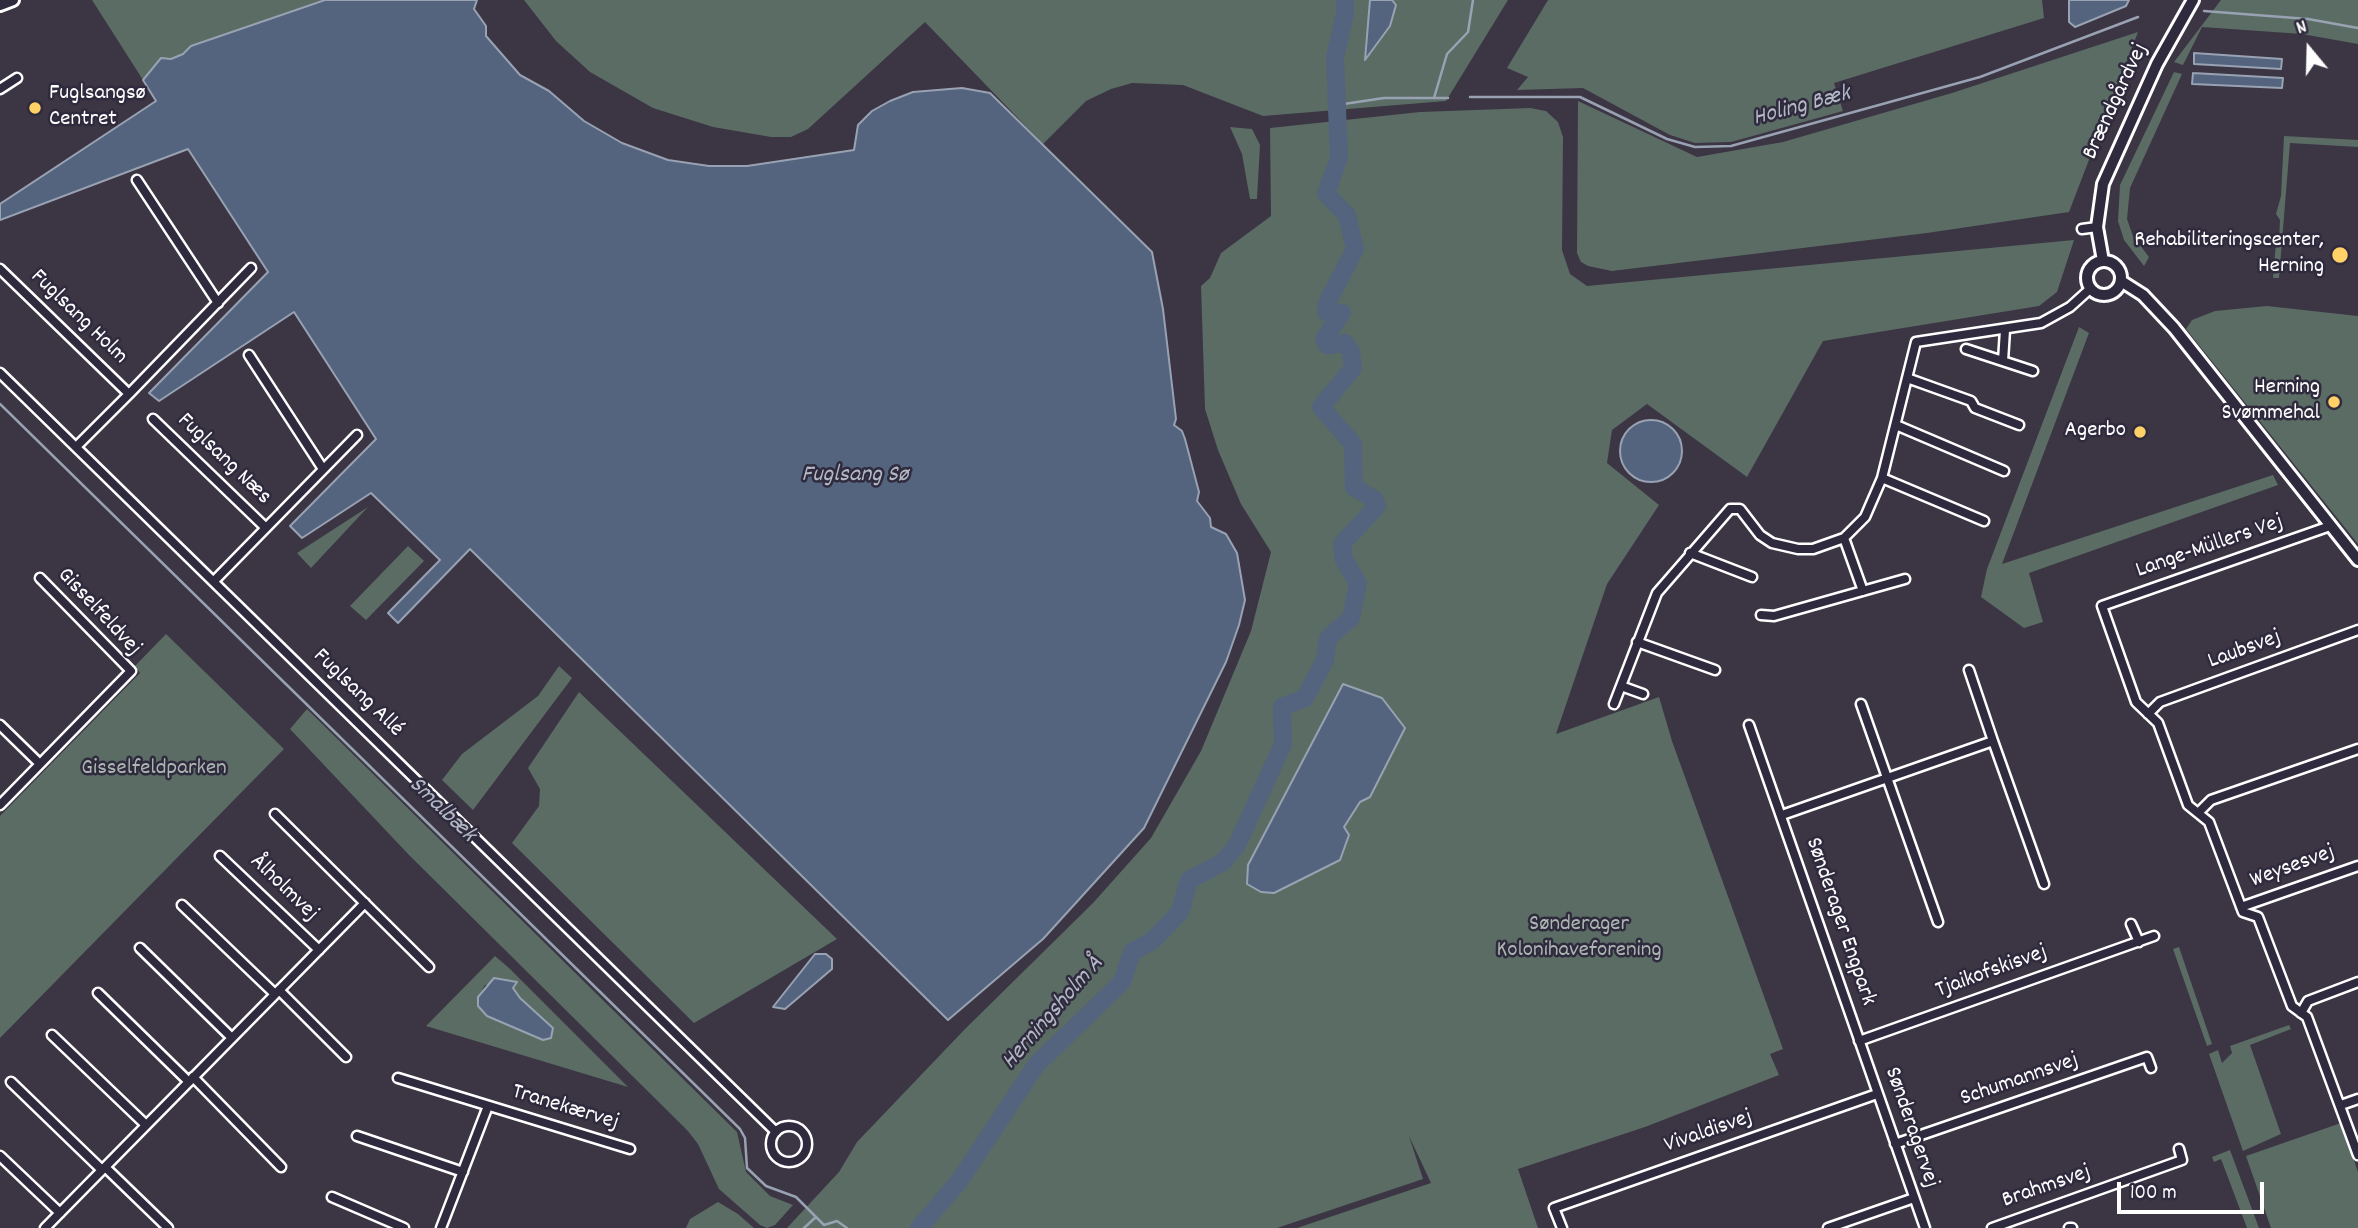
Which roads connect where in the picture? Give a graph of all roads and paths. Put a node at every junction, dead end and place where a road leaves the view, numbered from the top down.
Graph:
1 (13, 0) edge
2 (2193, 0) edge
3 (0, 5) edge
4 (17, 78) dead end
5 (0, 89) edge
6 (137, 180) dead end
7 (2097, 227) junction
8 (2082, 229) dead end
9 (2103, 261) junction
10 (251, 268) dead end
11 (0, 269) edge
12 (2121, 281) junction
13 (2091, 288) junction
14 (218, 303) junction
15 (2006, 330) junction
16 (1966, 349) dead end
17 (249, 355) dead end
18 (2003, 361) junction
19 (2033, 371) dead end
20 (0, 373) edge
21 (1907, 377) junction
22 (129, 394) junction
23 (153, 419) dead end
24 (1896, 425) junction
25 (2019, 425) dead end
26 (357, 435) dead end
27 (75, 447) junction
28 (323, 469) junction
29 (2004, 471) dead end
30 (1882, 478) junction
31 (1984, 520) dead end
32 (2330, 526) junction
33 (266, 528) junction
34 (1844, 538) junction
35 (1690, 553) junction
36 (2358, 560) edge
37 (1752, 577) dead end
38 (40, 578) dead end
39 (1905, 579) dead end
40 (214, 581) junction
41 (1863, 591) junction
42 (1761, 615) dead end
43 (2358, 630) edge
44 (1637, 642) junction
45 (1716, 670) dead end
46 (1969, 670) dead end
47 (1621, 686) junction
48 (1643, 694) dead end
49 (1614, 704) dead end
50 (1861, 704) dead end
51 (2148, 714) junction
52 (1749, 725) dead end
53 (0, 726) edge
54 (1993, 741) junction
55 (2358, 749) edge
56 (40, 764) junction
57 (1886, 778) junction
58 (0, 805) edge
59 (2198, 813) junction
60 (275, 814) dead end
61 (1782, 815) junction
62 (220, 856) dead end
63 (2358, 866) edge
64 (2044, 884) dead end
65 (365, 903) junction
66 (182, 905) dead end
67 (2241, 907) junction
68 (1938, 922) dead end
69 (2132, 924) dead end
70 (2154, 936) dead end
71 (2139, 942) junction
72 (140, 948) dead end
73 (319, 950) junction
74 (429, 967) dead end
75 (2358, 982) edge
76 (277, 992) junction
77 (98, 993) dead end
78 (2301, 1013) junction
79 (52, 1035) dead end
80 (232, 1038) junction
81 (1859, 1041) junction
82 (346, 1057) dead end
83 (2151, 1068) dead end
84 (398, 1078) dead end
85 (191, 1079) junction
86 (11, 1082) dead end
87 (1877, 1094) junction
88 (2358, 1099) edge
89 (2341, 1105) junction
90 (488, 1106) junction
91 (146, 1125) junction
92 (776, 1132) junction
93 (357, 1136) dead end
94 (1895, 1144) junction
95 (630, 1149) dead end
96 (2179, 1149) dead end
97 (2358, 1155) edge
98 (0, 1156) edge
99 (281, 1167) dead end
100 (104, 1168) junction
101 (463, 1172) junction
102 (332, 1197) dead end
103 (1914, 1198) junction
104 (60, 1213) junction
105 (45, 1228) edge
106 (168, 1228) edge
107 (404, 1228) edge
108 (441, 1228) edge
109 (1562, 1228) edge
110 (1828, 1228) edge
111 (1925, 1228) edge
112 (1992, 1228) edge

1 - 3 street
2 - 7 street, Brændgårdvej
4 - 5 street
6 - 14 street
7 - 8 street
7 - 9 street, Brændgårdvej
9 - 12 street
9 - 13 street
10 - 14 street, Fuglsang Holm
11 - 22 street, Fuglsang Holm
12 - 13 street
12 - 32 street
13 - 15 street
14 - 22 street, Fuglsang Holm
15 - 18 street
15 - 21 street
16 - 18 street
17 - 28 street
18 - 19 street
20 - 27 street, Fuglsang Allé
21 - 24 street
21 - 25 street
22 - 27 street, Fuglsang Holm
23 - 33 street, Fuglsang Næs
24 - 29 street
24 - 30 street
26 - 28 street, Fuglsang Næs
27 - 40 street, Fuglsang Allé
28 - 33 street, Fuglsang Næs
30 - 31 street
30 - 34 street
32 - 36 street
32 - 51 street, Lange-Müllers Vej
33 - 40 street, Fuglsang Næs
34 - 35 street
34 - 41 street
35 - 37 street
35 - 44 street
38 - 56 street, Gisselfeldvej
39 - 41 street
40 - 92 street, Fuglsang Allé
41 - 42 street
43 - 51 street, Laubsvej
44 - 45 street
44 - 47 street
46 - 54 street
47 - 48 street
47 - 49 street
50 - 57 street
51 - 59 street
52 - 61 street, Sønderager Engpark
53 - 56 street
54 - 57 street, Sønderager Engpark
54 - 64 street
55 - 59 street
56 - 58 street, Gisselfeldvej
57 - 61 street, Sønderager Engpark
57 - 68 street
59 - 67 street
60 - 65 street, Ålholmvej
61 - 81 street, Sønderager Engpark
62 - 73 street, Ålholmvej
63 - 67 street, Weysesvej
65 - 73 street, Ålholmvej
65 - 74 street, Ålholmvej
66 - 76 street
67 - 78 street
69 - 71 street
70 - 71 street, Tjaikofskisvej
71 - 81 street, Tjaikofskisvej
72 - 80 street
73 - 76 street, Ålholmvej
75 - 78 street
76 - 80 street, Ålholmvej
76 - 82 street
77 - 85 street
78 - 89 street
79 - 91 street
80 - 85 street, Ålholmvej
81 - 87 street, Sønderagervej
83 - 94 street, Schumannsvej
84 - 90 street, Tranekærvej
85 - 91 street, Ålholmvej
85 - 99 street
86 - 100 street
87 - 94 street, Sønderagervej
87 - 109 street, Vivaldisvej
88 - 89 street
89 - 97 street
90 - 95 street, Tranekærvej
90 - 101 street, Tranekærvej
91 - 100 street, Ålholmvej
92 - 92 street
93 - 101 street
94 - 103 street, Sønderagervej
96 - 112 street, Brahmsvej
98 - 104 street
100 - 104 street, Ålholmvej
100 - 106 street
101 - 108 street, Tranekærvej
102 - 107 street
103 - 110 street
103 - 111 street, Sønderagervej
104 - 105 street, Ålholmvej

